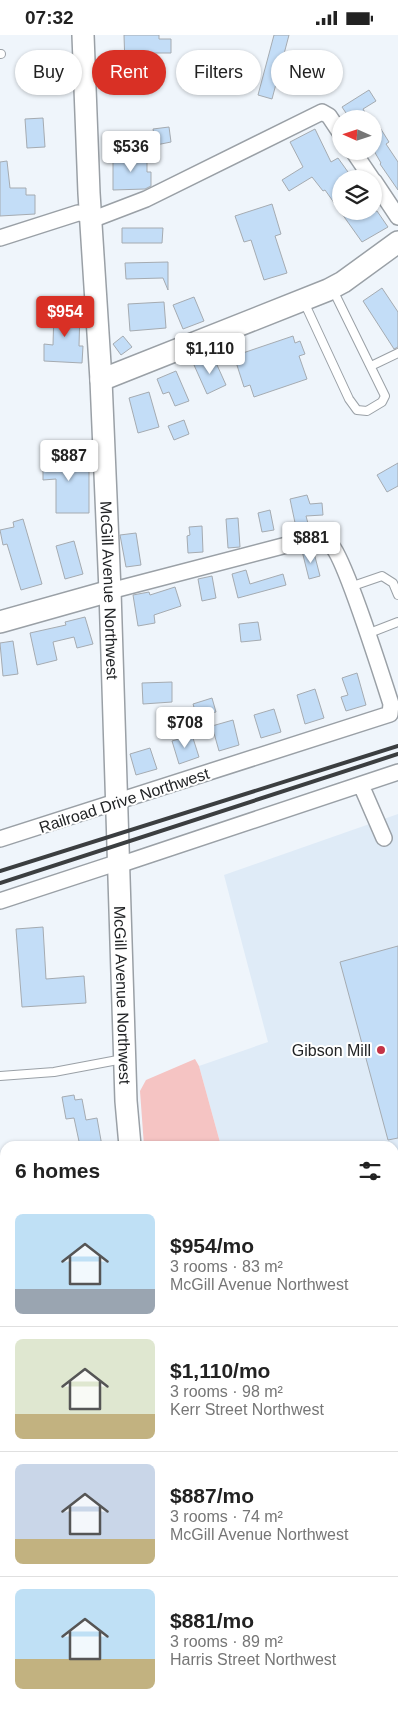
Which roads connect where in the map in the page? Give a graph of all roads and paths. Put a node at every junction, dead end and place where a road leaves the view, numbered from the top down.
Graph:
1 (83, 35) edge
2 (332, 120) edge
3 (382, 193) edge
4 (90, 214) junction
5 (398, 217) edge
6 (0, 237) edge
7 (398, 243) edge
8 (332, 288) junction
9 (303, 301) junction
10 (398, 353) edge
11 (371, 366) junction
12 (101, 380) junction
13 (350, 587) junction
14 (110, 591) junction
15 (398, 595) edge
16 (0, 622) edge
17 (398, 622) edge
18 (367, 634) junction
19 (398, 773) edge
20 (361, 785) junction
21 (118, 801) junction
22 (384, 838) dead end
23 (0, 839) edge
24 (119, 863) junction
25 (0, 901) edge
26 (125, 1059) junction
27 (0, 1076) edge
28 (130, 1141) edge

1 - 4 street, McGill Avenue Northwest
2 - 4 street
3 - 5 street
4 - 6 street
4 - 12 street, McGill Avenue Northwest
7 - 8 street
8 - 9 street
8 - 11 lane
9 - 11 lane
9 - 12 street
10 - 11 lane
12 - 14 street, McGill Avenue Northwest
13 - 14 street
13 - 15 lane
13 - 18 street
14 - 16 street
14 - 21 street, McGill Avenue Northwest
17 - 18 lane
18 - 21 street, Railroad Drive Northwest
19 - 20 street
20 - 22 street
20 - 24 street
21 - 23 street, Railroad Drive Northwest
21 - 24 street, McGill Avenue Northwest
24 - 25 street
24 - 26 street, McGill Avenue Northwest
26 - 27 lane
26 - 28 street, McGill Avenue Northwest

